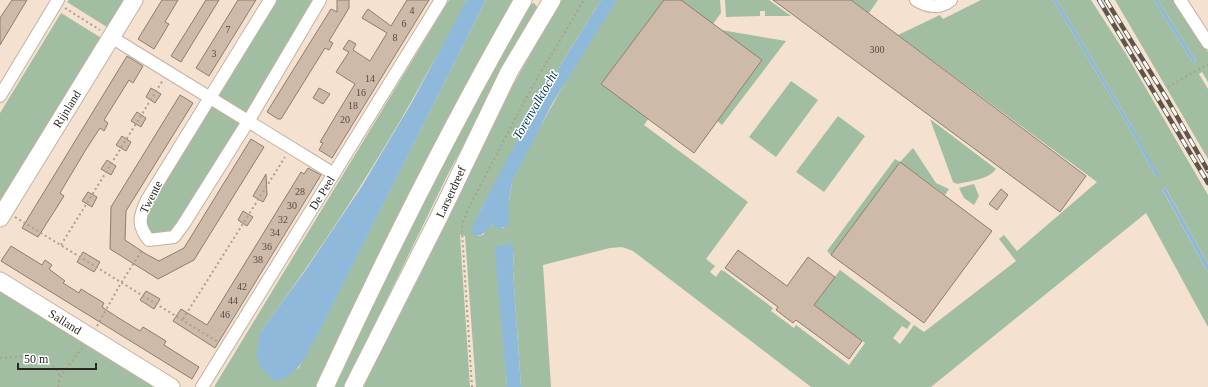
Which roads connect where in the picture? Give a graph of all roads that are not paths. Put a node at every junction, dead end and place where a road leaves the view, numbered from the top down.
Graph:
1 (134, 0) edge
2 (270, 0) edge
3 (320, 0) edge
4 (441, 0) edge
5 (523, 0) edge
6 (552, 0) edge
7 (916, 0) edge
8 (950, 0) edge
9 (1180, 0) edge
10 (55, 1) edge
11 (111, 37) junction
12 (1208, 43) edge
13 (0, 96) edge
14 (211, 97) junction
15 (249, 120) junction
16 (334, 174) junction
17 (2, 214) edge
18 (0, 281) edge
19 (171, 387) edge
20 (202, 387) edge
21 (325, 387) edge
22 (353, 387) edge

1 - 11 main road, Rijnland
2 - 14 street, Twente
3 - 15 street
4 - 16 street, De Peel
5 - 21 main road
6 - 22 main road, Larserdreef
7 - 8 street
9 - 12 street
10 - 13 street
11 - 14 street
11 - 17 main road, Rijnland
14 - 15 street
14 - 15 street, Twente
15 - 16 street
16 - 20 street, De Peel
18 - 19 main road, Salland

